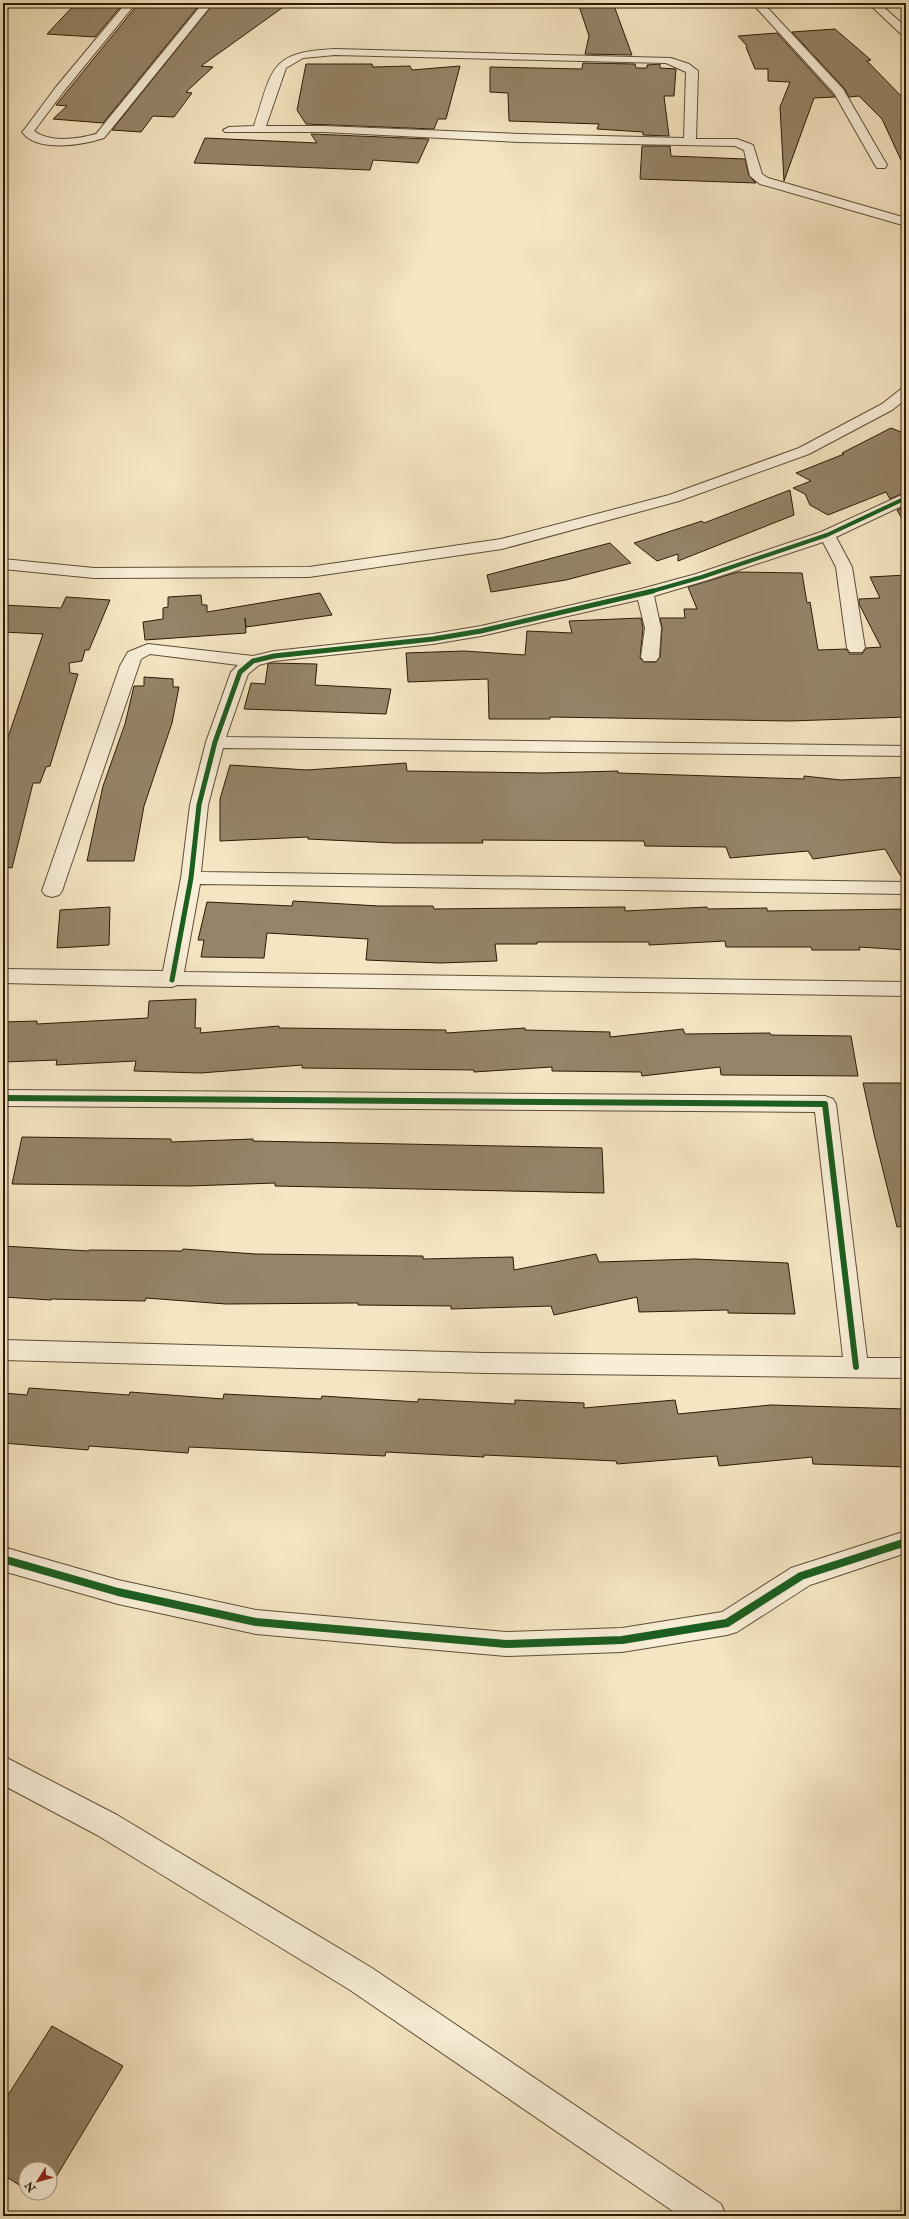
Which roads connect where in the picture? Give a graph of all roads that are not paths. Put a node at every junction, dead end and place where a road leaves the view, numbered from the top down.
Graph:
1 (131, 3) edge
2 (208, 3) edge
3 (757, 3) edge
4 (873, 3) edge
5 (906, 33) edge
6 (229, 130) dead end
7 (259, 130) junction
8 (690, 141) junction
9 (881, 165) dead end
10 (906, 222) edge
11 (906, 392) edge
12 (906, 498) edge
13 (827, 535) junction
14 (3, 564) edge
15 (645, 593) junction
16 (856, 648) dead end
17 (650, 657) dead end
18 (253, 661) junction
19 (215, 742) junction
20 (906, 751) edge
21 (191, 878) junction
22 (906, 888) edge
23 (52, 891) dead end
24 (3, 976) edge
25 (172, 980) junction
26 (906, 989) edge
27 (3, 1098) edge
28 (3, 1350) edge
29 (856, 1367) junction
30 (906, 1368) edge
31 (906, 1542) edge
32 (3, 1559) edge
33 (3, 1770) edge
34 (709, 2216) edge

1 - 2 street
3 - 9 street
4 - 5 street
6 - 7 street
7 - 8 street
7 - 8 street
8 - 10 street
11 - 14 street
12 - 13 street
13 - 15 street
13 - 16 street
15 - 17 street
15 - 18 street
18 - 19 street
18 - 23 street
19 - 20 street
19 - 21 street
21 - 22 street
21 - 25 street
24 - 25 street
25 - 26 street
27 - 29 street
28 - 29 street
29 - 30 street
31 - 32 street
33 - 34 street

